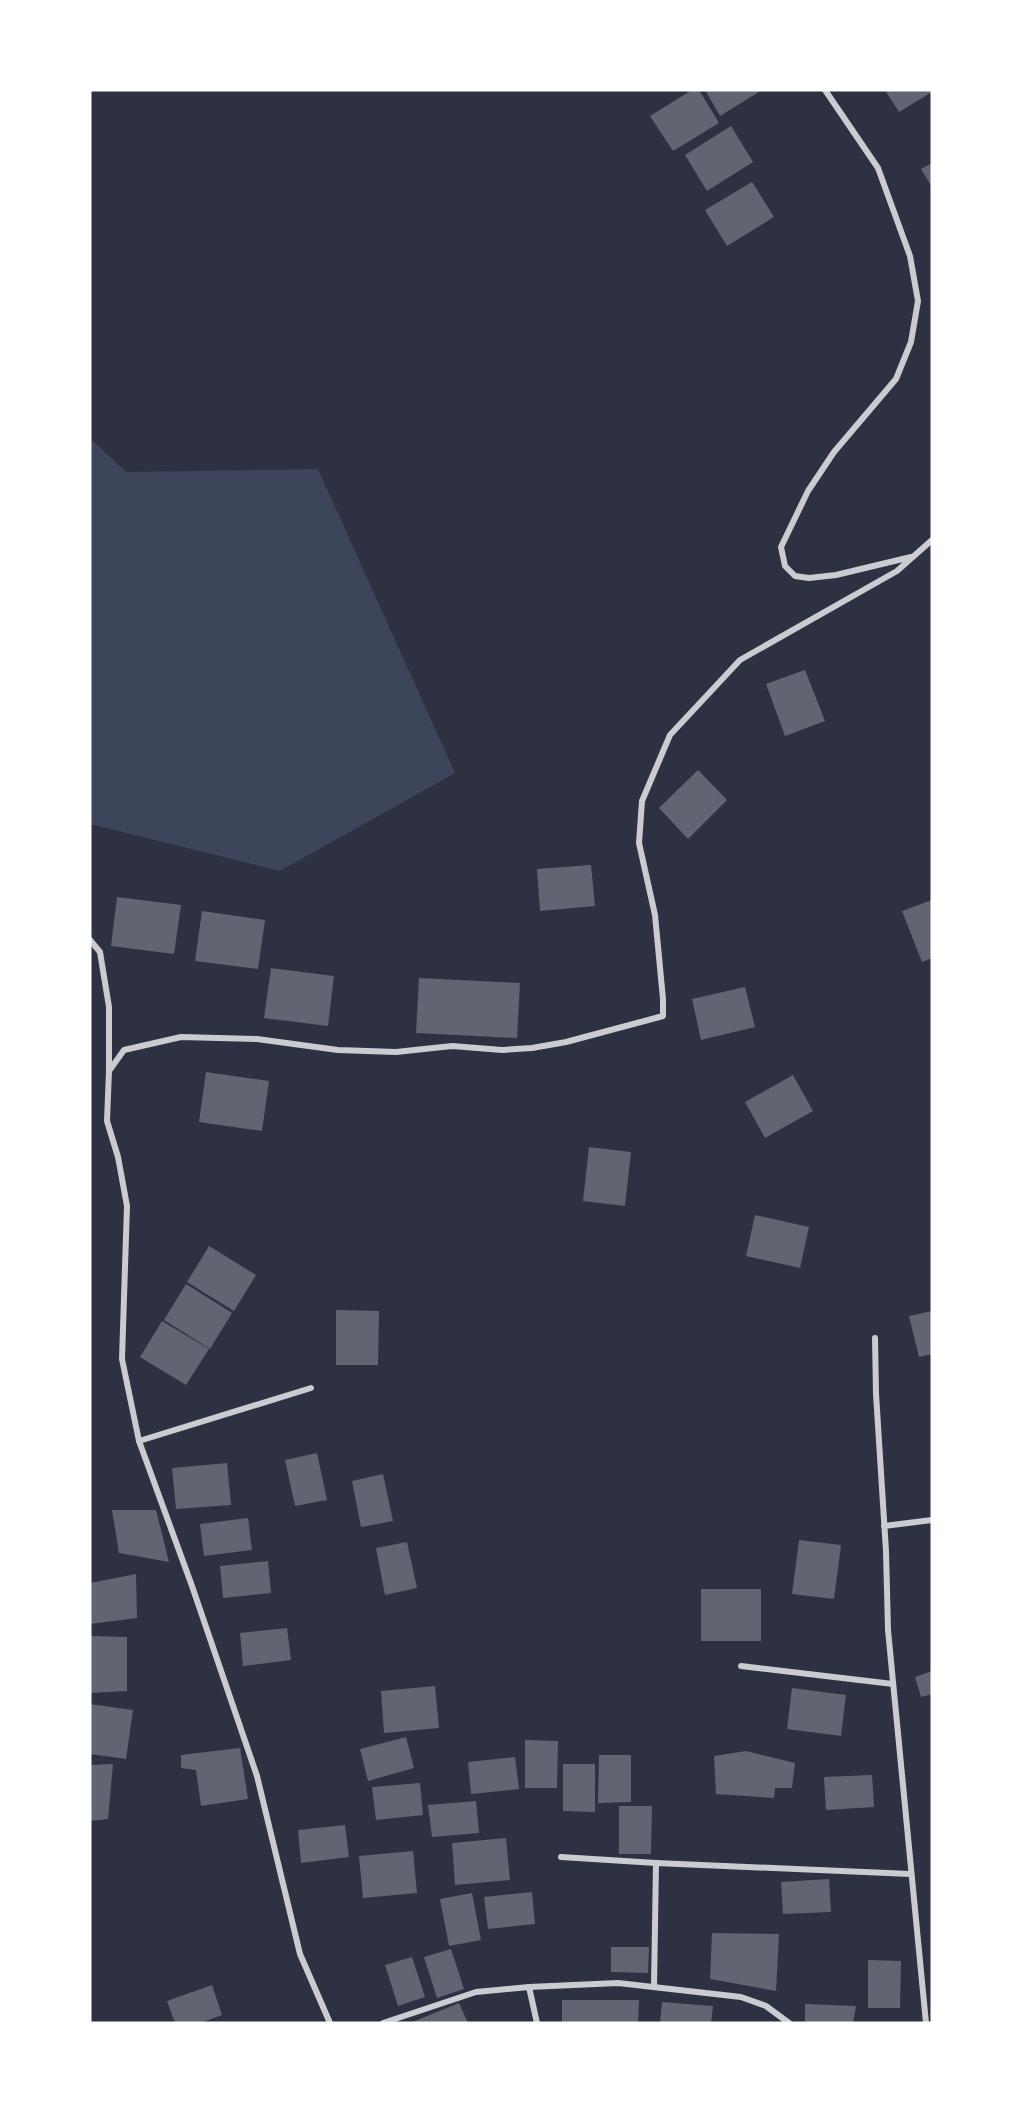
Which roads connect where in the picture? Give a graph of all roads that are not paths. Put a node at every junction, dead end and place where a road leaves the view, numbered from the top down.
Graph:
1 (825, 90) edge
2 (932, 540) edge
3 (914, 556) junction
4 (90, 940) edge
5 (109, 1071) junction
6 (875, 1338) dead end
7 (311, 1388) dead end
8 (139, 1441) junction
9 (932, 1520) edge
10 (884, 1526) junction
11 (741, 1665) dead end
12 (893, 1684) junction
13 (561, 1857) dead end
14 (656, 1863) junction
15 (910, 1874) junction
16 (529, 1987) junction
17 (654, 1987) junction
18 (330, 2023) edge
19 (383, 2023) edge
20 (537, 2023) edge
21 (789, 2023) edge
22 (926, 2023) edge

1 - 3 street
2 - 3 street
3 - 5 street
4 - 5 street
5 - 8 street
6 - 10 street
7 - 8 street
8 - 18 street
9 - 10 street
10 - 12 street
11 - 12 street
12 - 15 street
13 - 14 street
14 - 15 street
14 - 17 street
15 - 22 street
16 - 17 street
16 - 19 street
16 - 20 street
17 - 21 street

